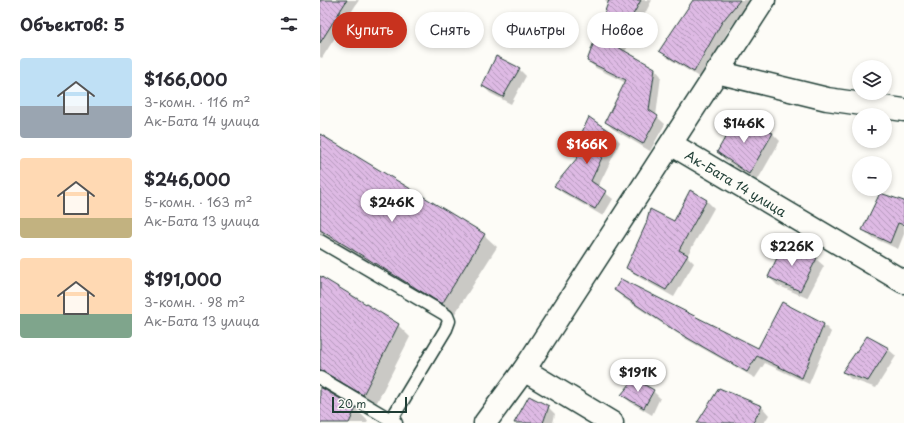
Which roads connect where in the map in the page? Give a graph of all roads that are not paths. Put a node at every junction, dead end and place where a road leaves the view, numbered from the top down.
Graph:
1 (764, 0) edge
2 (717, 72) junction
3 (904, 110) edge
4 (671, 144) junction
5 (320, 241) edge
6 (904, 282) edge
7 (524, 370) junction
8 (320, 378) edge
9 (393, 422) edge
10 (485, 423) edge
11 (612, 423) edge

1 - 2 street
2 - 3 street
2 - 4 street
4 - 6 street, Ак-Бата 14 улица
4 - 7 street
5 - 9 lane
7 - 10 street
7 - 11 street
8 - 9 lane

